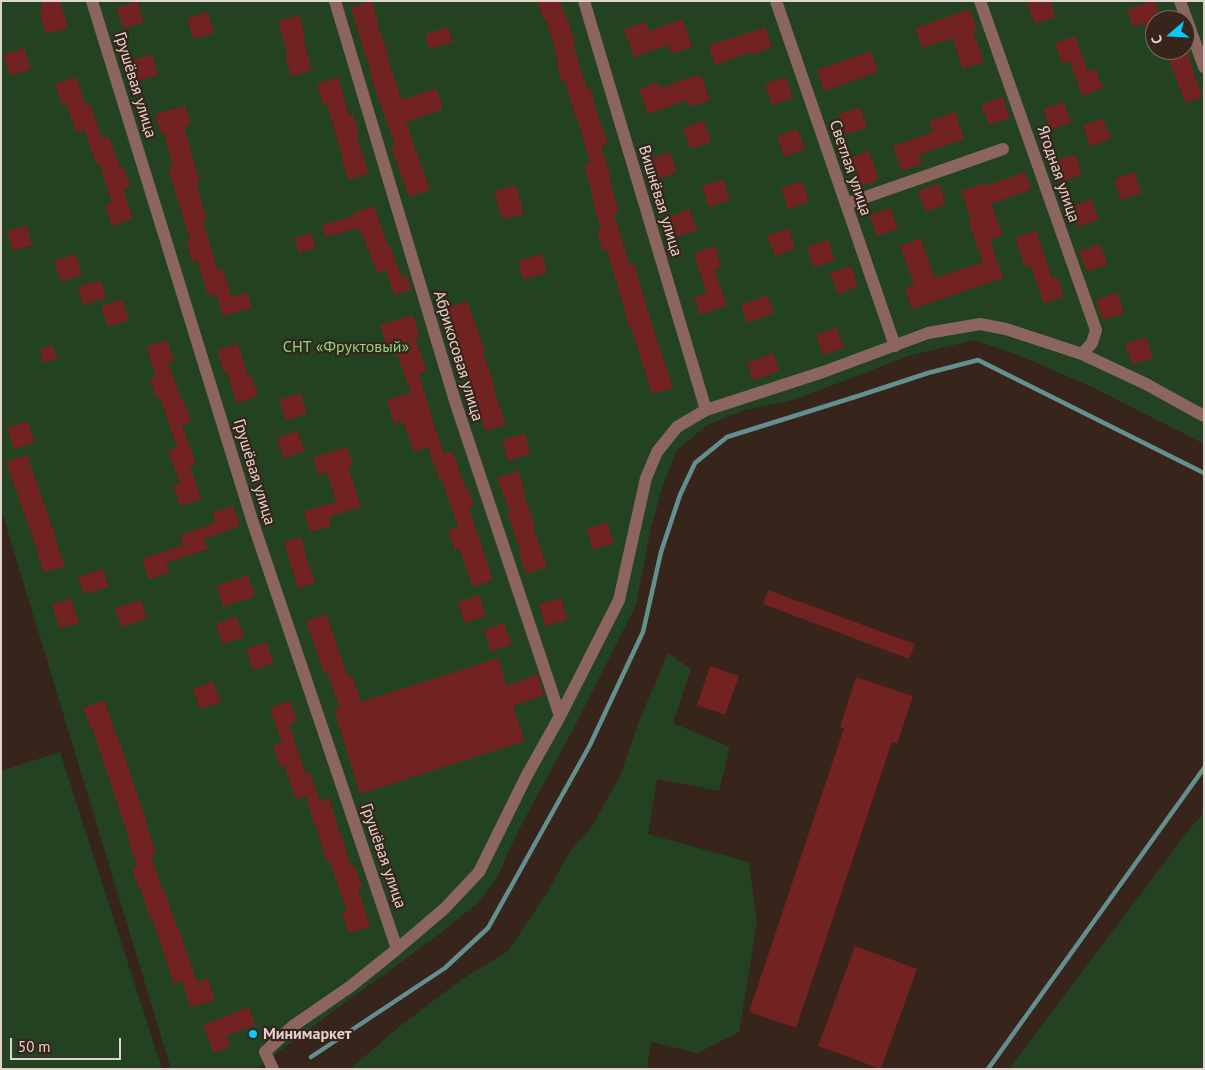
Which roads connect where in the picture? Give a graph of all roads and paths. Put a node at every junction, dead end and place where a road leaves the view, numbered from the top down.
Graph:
1 (92, 1) edge
2 (336, 1) edge
3 (584, 1) edge
4 (776, 1) edge
5 (980, 1) edge
6 (1180, 1) edge
7 (1204, 67) edge
8 (1003, 149) dead end
9 (846, 204) junction
10 (895, 346) junction
11 (1082, 354) junction
12 (706, 410) junction
13 (1204, 416) edge
14 (560, 716) junction
15 (397, 949) junction
16 (273, 1069) edge

1 - 15 street, Грушёвая улица
2 - 14 street, Абрикосовая улица
3 - 12 street, Вишнёвая улица
4 - 9 street, Светлая улица
5 - 11 street, Ягодная улица
6 - 7 street
8 - 9 street
9 - 10 street, Светлая улица
10 - 11 street
10 - 12 street
11 - 13 street
12 - 14 street
14 - 15 street
15 - 16 street

